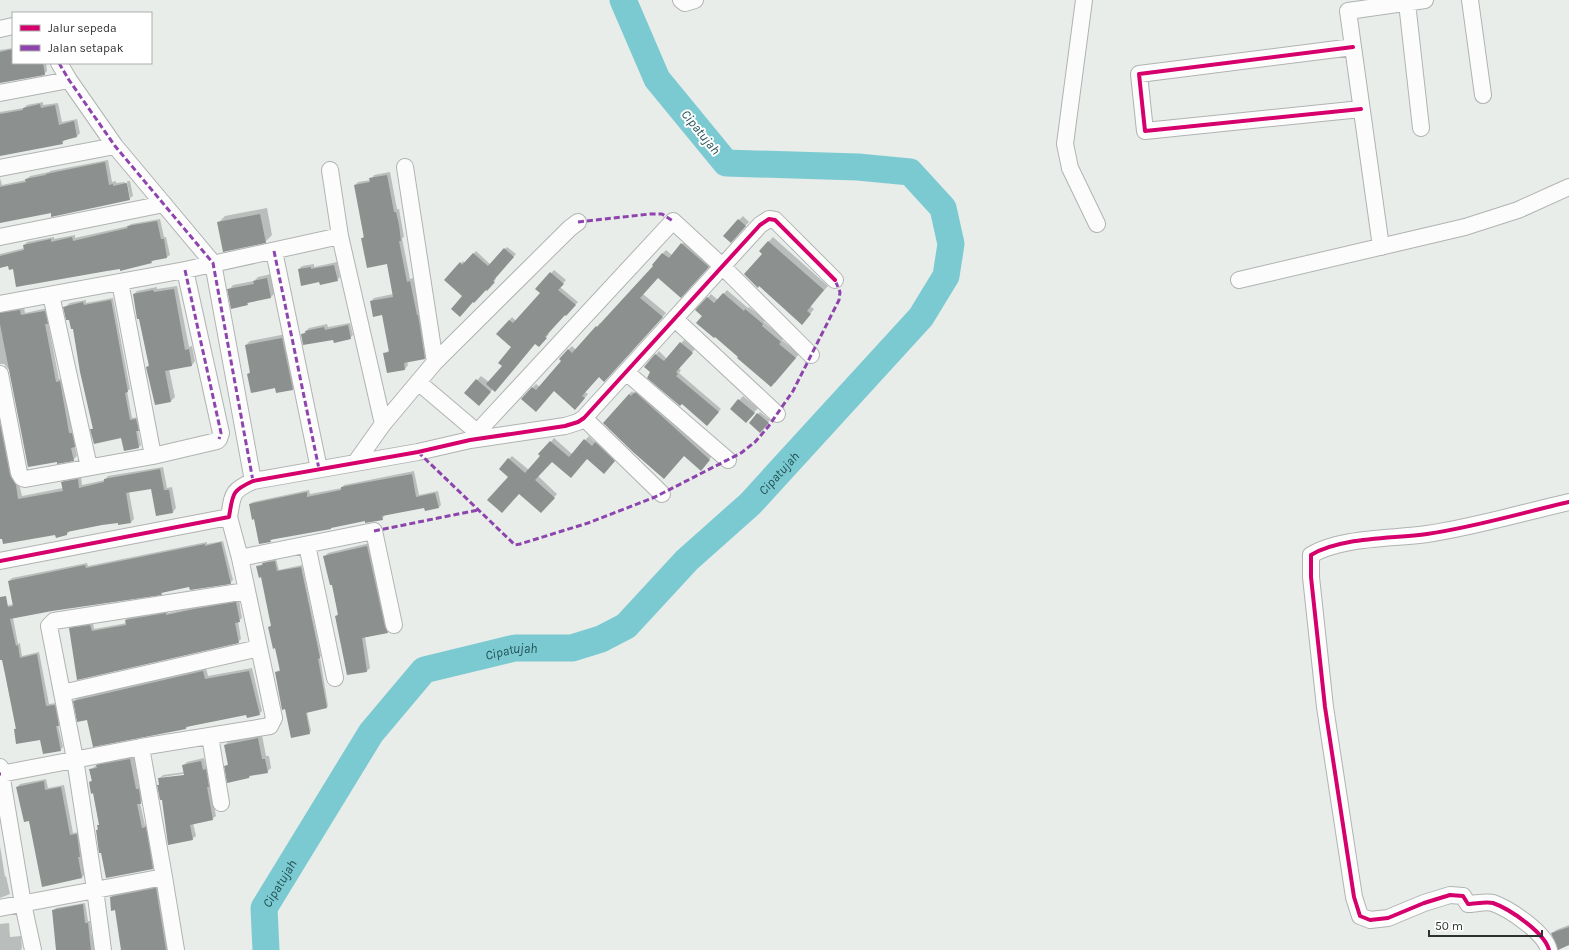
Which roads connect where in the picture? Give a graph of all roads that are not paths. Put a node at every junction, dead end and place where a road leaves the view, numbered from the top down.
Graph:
1 (681, 0) edge
2 (695, 0) edge
3 (1084, 0) edge
4 (1425, 0) edge
5 (1470, 0) edge
6 (1407, 2) junction
7 (12, 26) edge
8 (0, 29) edge
9 (1353, 47) junction
10 (60, 64) edge
11 (69, 80) junction
12 (0, 93) edge
13 (1483, 95) dead end
14 (1362, 109) junction
15 (1422, 128) dead end
16 (115, 146) junction
17 (405, 167) dead end
18 (0, 168) edge
19 (330, 170) dead end
20 (1569, 188) edge
21 (164, 204) junction
22 (578, 222) dead end
23 (1097, 224) dead end
24 (340, 236) junction
25 (0, 237) edge
26 (1381, 247) junction
27 (274, 251) junction
28 (213, 263) junction
29 (722, 266) junction
30 (185, 270) junction
31 (835, 280) dead end
32 (1239, 280) dead end
33 (120, 282) junction
34 (51, 295) junction
35 (0, 304) edge
36 (675, 319) junction
37 (811, 355) dead end
38 (436, 362) junction
39 (626, 372) junction
40 (0, 374) edge
41 (418, 382) junction
42 (777, 414) dead end
43 (584, 418) junction
44 (383, 424) junction
45 (474, 436) junction
46 (154, 456) junction
47 (728, 460) dead end
48 (356, 462) junction
49 (89, 467) junction
50 (319, 469) junction
51 (253, 481) junction
52 (662, 494) dead end
53 (1569, 502) edge
54 (229, 517) junction
55 (307, 545) junction
56 (240, 558) junction
57 (0, 561) edge
58 (246, 591) junction
59 (394, 625) dead end
60 (259, 648) junction
61 (335, 678) dead end
62 (62, 693) junction
63 (210, 736) junction
64 (141, 747) junction
65 (75, 759) junction
66 (1, 770) edge
67 (221, 803) dead end
68 (164, 876) junction
69 (95, 889) junction
70 (23, 904) junction
71 (0, 908) edge
72 (33, 950) edge
73 (103, 950) edge
74 (176, 950) edge
75 (1549, 950) edge

1 - 2 street
3 - 23 street
4 - 6 street
5 - 13 street
6 - 9 street
6 - 15 street
7 - 8 street
9 - 14 street
9 - 14 street
10 - 11 street
11 - 12 street
11 - 16 street
14 - 26 street
16 - 18 street
16 - 21 street
17 - 38 street
19 - 24 street
20 - 26 street
21 - 25 street
21 - 28 street
22 - 38 street
24 - 27 street
24 - 44 street
26 - 32 street
27 - 28 street
27 - 50 street
28 - 30 street
28 - 51 street
29 - 31 street
29 - 36 street
29 - 37 street
29 - 45 street
30 - 33 street
30 - 46 street
33 - 34 street
33 - 46 street
34 - 35 street
34 - 49 street
36 - 39 street
36 - 42 street
38 - 41 street
39 - 43 street
39 - 47 street
40 - 49 street
41 - 44 street
41 - 45 street
43 - 45 street
43 - 52 street
44 - 48 street
45 - 48 street
46 - 49 street
48 - 50 street
50 - 51 street
51 - 54 street
53 - 75 street
54 - 56 street
54 - 57 street
55 - 56 street
55 - 59 street
55 - 61 street
56 - 58 street
58 - 60 street
58 - 62 street
60 - 62 street
60 - 63 street
62 - 65 street
63 - 64 street
63 - 67 street
64 - 65 street
64 - 68 street
65 - 66 street
65 - 69 street
66 - 70 street
68 - 69 street
68 - 74 street
69 - 70 street
69 - 73 street
70 - 71 street
70 - 72 street

